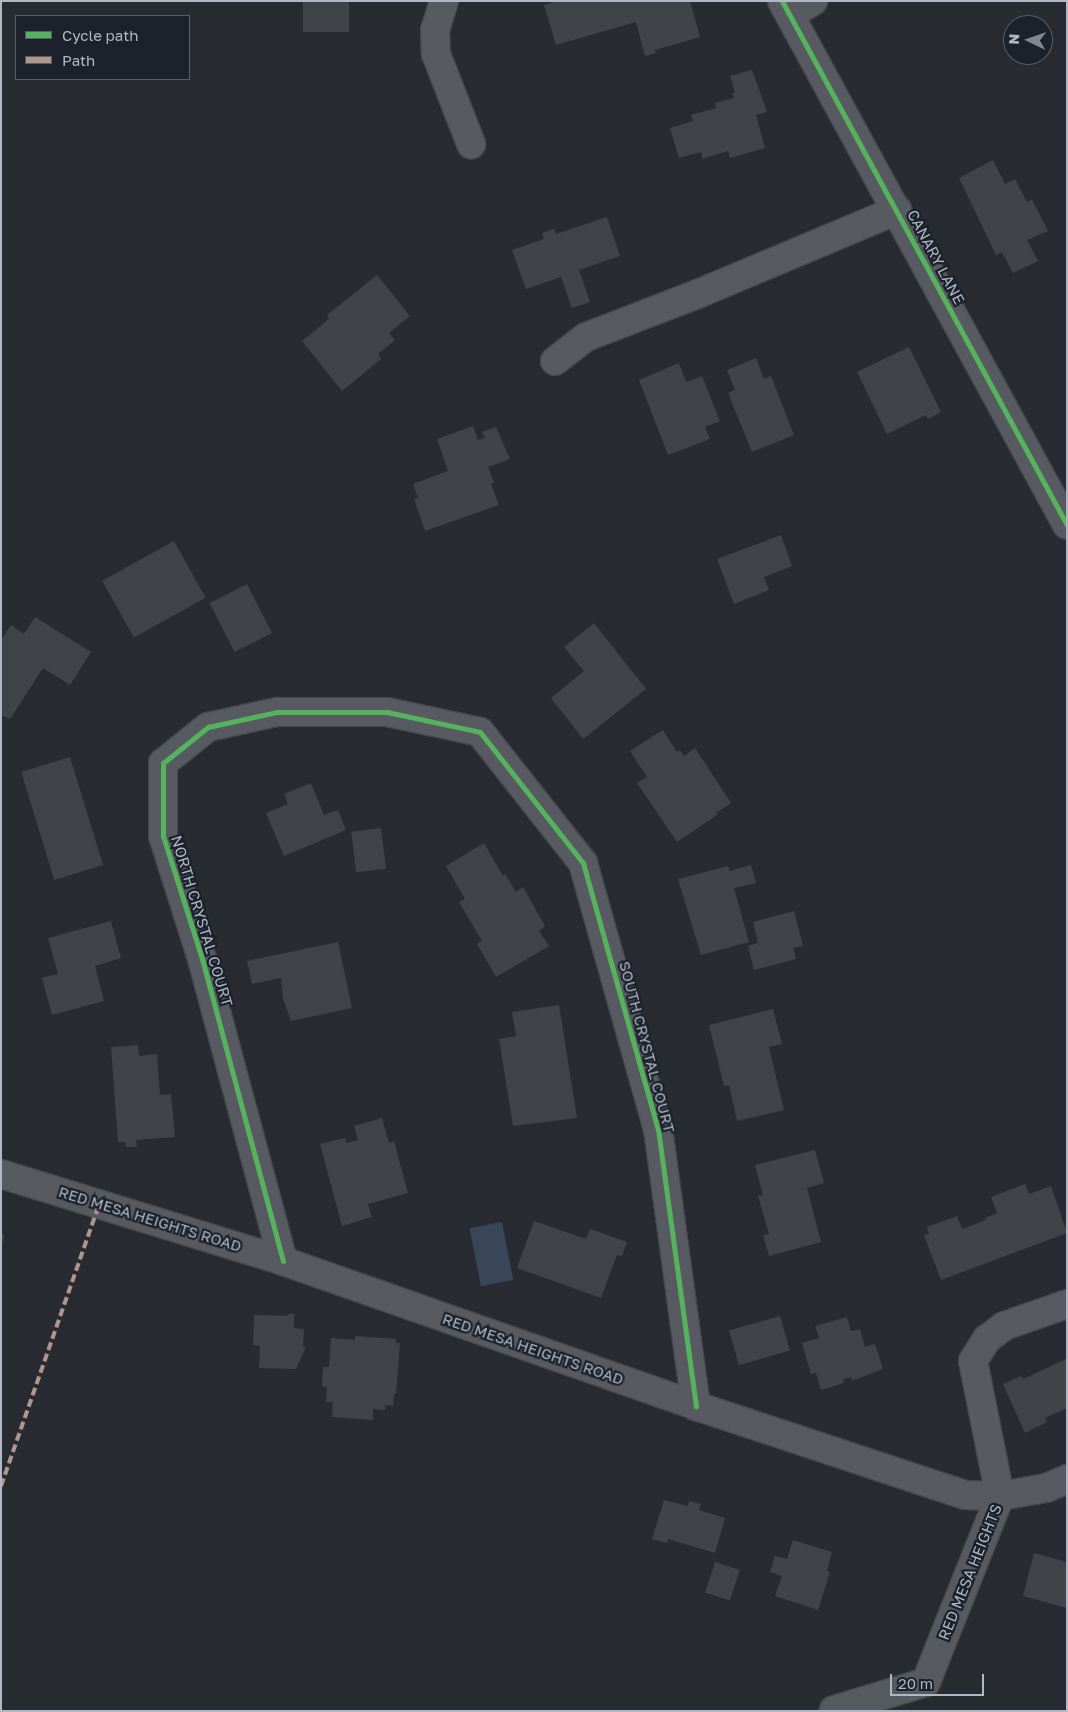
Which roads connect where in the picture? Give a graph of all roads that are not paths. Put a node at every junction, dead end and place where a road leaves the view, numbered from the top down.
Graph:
1 (444, 1) edge
2 (813, 1) edge
3 (786, 8) edge
4 (471, 144) dead end
5 (897, 210) junction
6 (555, 361) dead end
7 (1067, 525) edge
8 (480, 732) joint
9 (1, 1174) edge
10 (283, 1260) junction
11 (1067, 1304) edge
12 (696, 1406) junction
13 (1067, 1478) edge
14 (1000, 1496) junction
15 (834, 1710) edge

1 - 4 street
2 - 3 street, CANARY LANE
3 - 5 street, CANARY LANE
5 - 6 street, CANARY LANE
5 - 7 street, CANARY LANE
8 - 10 street, NORTH CRYSTAL COURT
8 - 12 street, SOUTH CRYSTAL COURT
9 - 10 street, RED MESA HEIGHTS ROAD
10 - 12 street, RED MESA HEIGHTS ROAD
11 - 14 street, RED MESA HEIGHTS
12 - 14 street, RED MESA HEIGHTS ROAD
13 - 14 street, RED MESA HEIGHTS ROAD
14 - 15 street, RED MESA HEIGHTS

